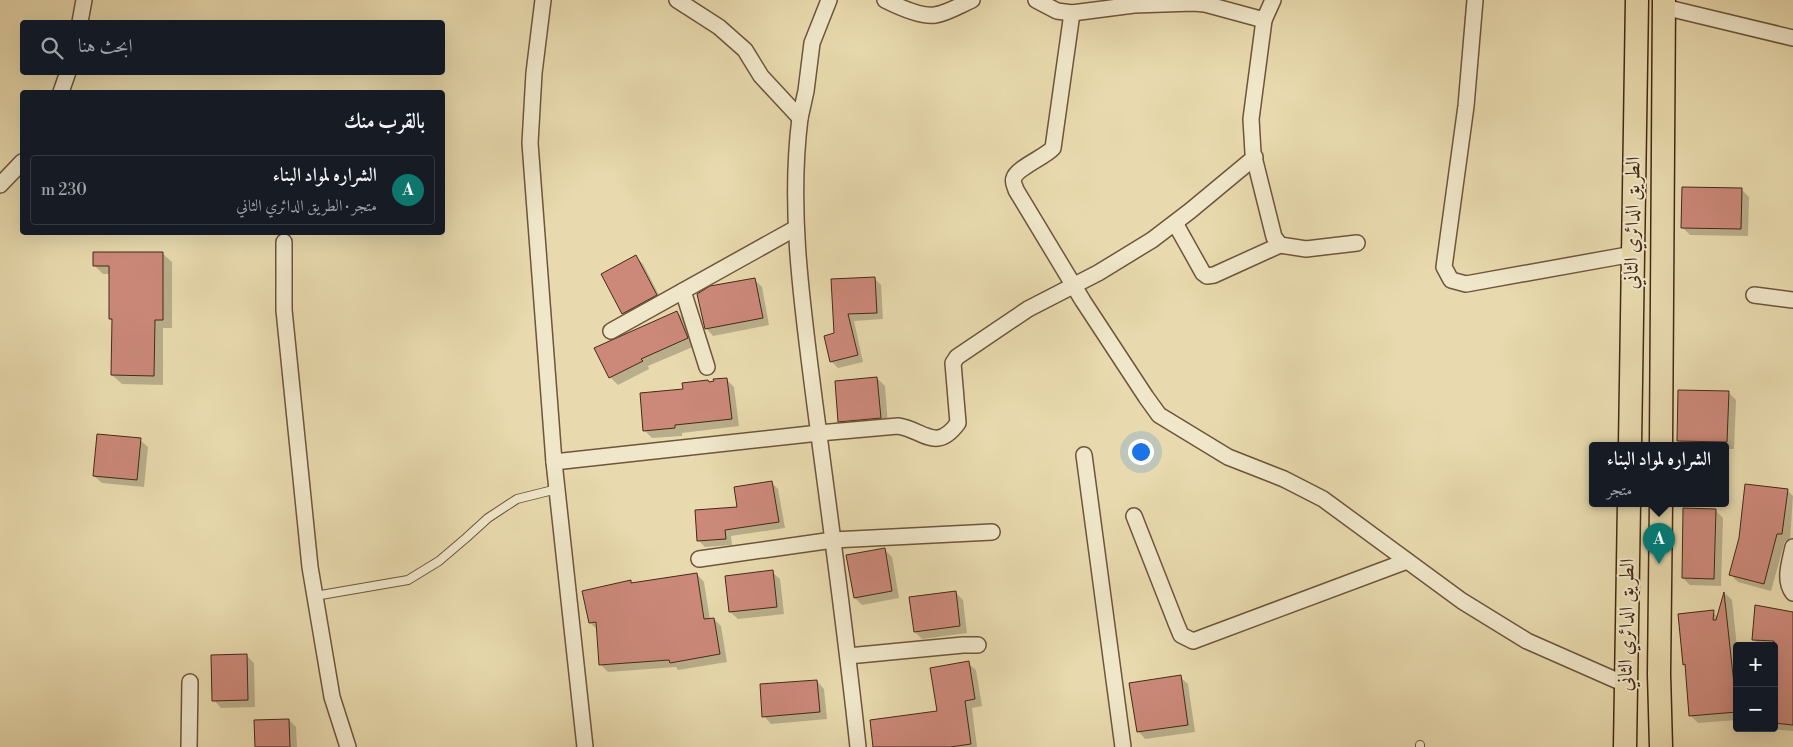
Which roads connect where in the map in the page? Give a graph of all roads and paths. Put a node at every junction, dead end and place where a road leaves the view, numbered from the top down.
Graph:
1 (84, 0) edge
2 (543, 0) edge
3 (677, 0) edge
4 (829, 0) edge
5 (885, 0) edge
6 (972, 0) edge
7 (1036, 0) edge
8 (1273, 0) edge
9 (1475, 0) edge
10 (1637, 0) edge
11 (1134, 3) edge
12 (1211, 3) edge
13 (1664, 4) edge
14 (1072, 13) junction
15 (80, 20) edge
16 (1264, 20) junction
17 (1793, 38) edge
18 (67, 75) edge
19 (62, 90) edge
20 (800, 118) junction
21 (1255, 158) junction
22 (20, 164) edge
23 (0, 185) edge
24 (1175, 223) junction
25 (796, 228) junction
26 (284, 242) dead end
27 (1357, 243) dead end
28 (1280, 245) junction
29 (1633, 254) junction
30 (1074, 286) junction
31 (683, 291) junction
32 (1754, 295) dead end
33 (1793, 300) edge
34 (611, 331) dead end
35 (707, 367) dead end
36 (819, 433) junction
37 (1630, 442) edge
38 (1661, 442) edge
39 (1084, 455) dead end
40 (554, 462) junction
41 (557, 488) junction
42 (1629, 507) edge
43 (1660, 507) edge
44 (1134, 516) dead end
45 (992, 532) dead end
46 (833, 540) junction
47 (1793, 547) edge
48 (699, 558) dead end
49 (1407, 561) junction
50 (1793, 593) edge
51 (315, 596) junction
52 (978, 646) dead end
53 (848, 656) junction
54 (190, 682) dead end
55 (1627, 685) junction
56 (189, 747) edge
57 (348, 747) edge
58 (585, 747) edge
59 (858, 747) edge
60 (1123, 747) edge
61 (1625, 747) edge
62 (1661, 747) edge

1 - 15 street
2 - 40 street
3 - 20 street
4 - 20 street
5 - 6 street
7 - 14 street
8 - 16 street
9 - 29 street
10 - 29 main road, الطريق الدائري الثاني
11 - 12 street
11 - 14 street
12 - 16 street
13 - 17 street
13 - 38 main road, الطريق الدائري الثاني
14 - 30 street
16 - 21 street
18 - 19 street
20 - 25 street
21 - 24 street
21 - 28 street
22 - 23 street
24 - 28 street
24 - 30 street
25 - 31 street
25 - 36 street
26 - 51 street
27 - 28 street
29 - 37 main road, الطريق الدائري الثاني
30 - 36 street
30 - 49 street
31 - 34 street
31 - 35 street
32 - 33 street
36 - 40 street
36 - 46 street
39 - 60 street
40 - 41 street
41 - 51 lane
41 - 58 street
42 - 55 main road, الطريق الدائري الثاني
43 - 62 main road, الطريق الدائري الثاني
44 - 49 street
45 - 46 street
46 - 48 street
46 - 53 street
47 - 50 street
49 - 55 street
51 - 57 street
52 - 53 street
53 - 59 street
54 - 56 street
55 - 61 main road, الطريق الدائري الثاني

